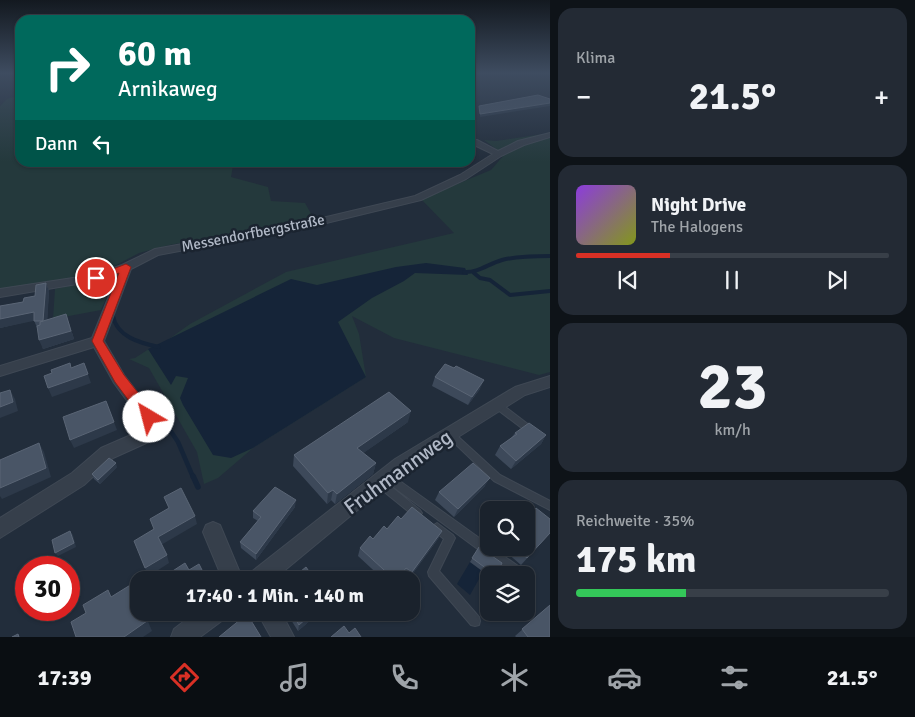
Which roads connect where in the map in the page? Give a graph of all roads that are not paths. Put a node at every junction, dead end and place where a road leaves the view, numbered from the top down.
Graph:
1 (550, 135) edge
2 (475, 142) edge
3 (498, 154) junction
4 (126, 267) junction
5 (0, 293) edge
6 (98, 341) junction
7 (0, 371) edge
8 (550, 380) edge
9 (497, 405) junction
10 (450, 434) junction
11 (536, 434) edge
12 (382, 480) junction
13 (550, 506) edge
14 (0, 529) edge
15 (213, 532) dead end
16 (508, 566) edge
17 (229, 571) edge
18 (268, 571) edge
19 (202, 621) edge
20 (273, 621) edge
21 (475, 621) dead end
22 (182, 637) edge
23 (283, 637) edge

1 - 3 street, Messendorfbergstraße
2 - 3 street
3 - 4 street, Messendorfbergstraße
4 - 5 street, Messendorfbergstraße
4 - 6 street
6 - 7 street
6 - 14 street
8 - 9 street, Fruhmannweg
9 - 10 street, Fruhmannweg
9 - 11 lane
10 - 12 street, Fruhmannweg
10 - 13 lane
12 - 16 lane
12 - 18 street, Fruhmannweg
12 - 21 lane
15 - 17 street
19 - 22 street
20 - 23 street

